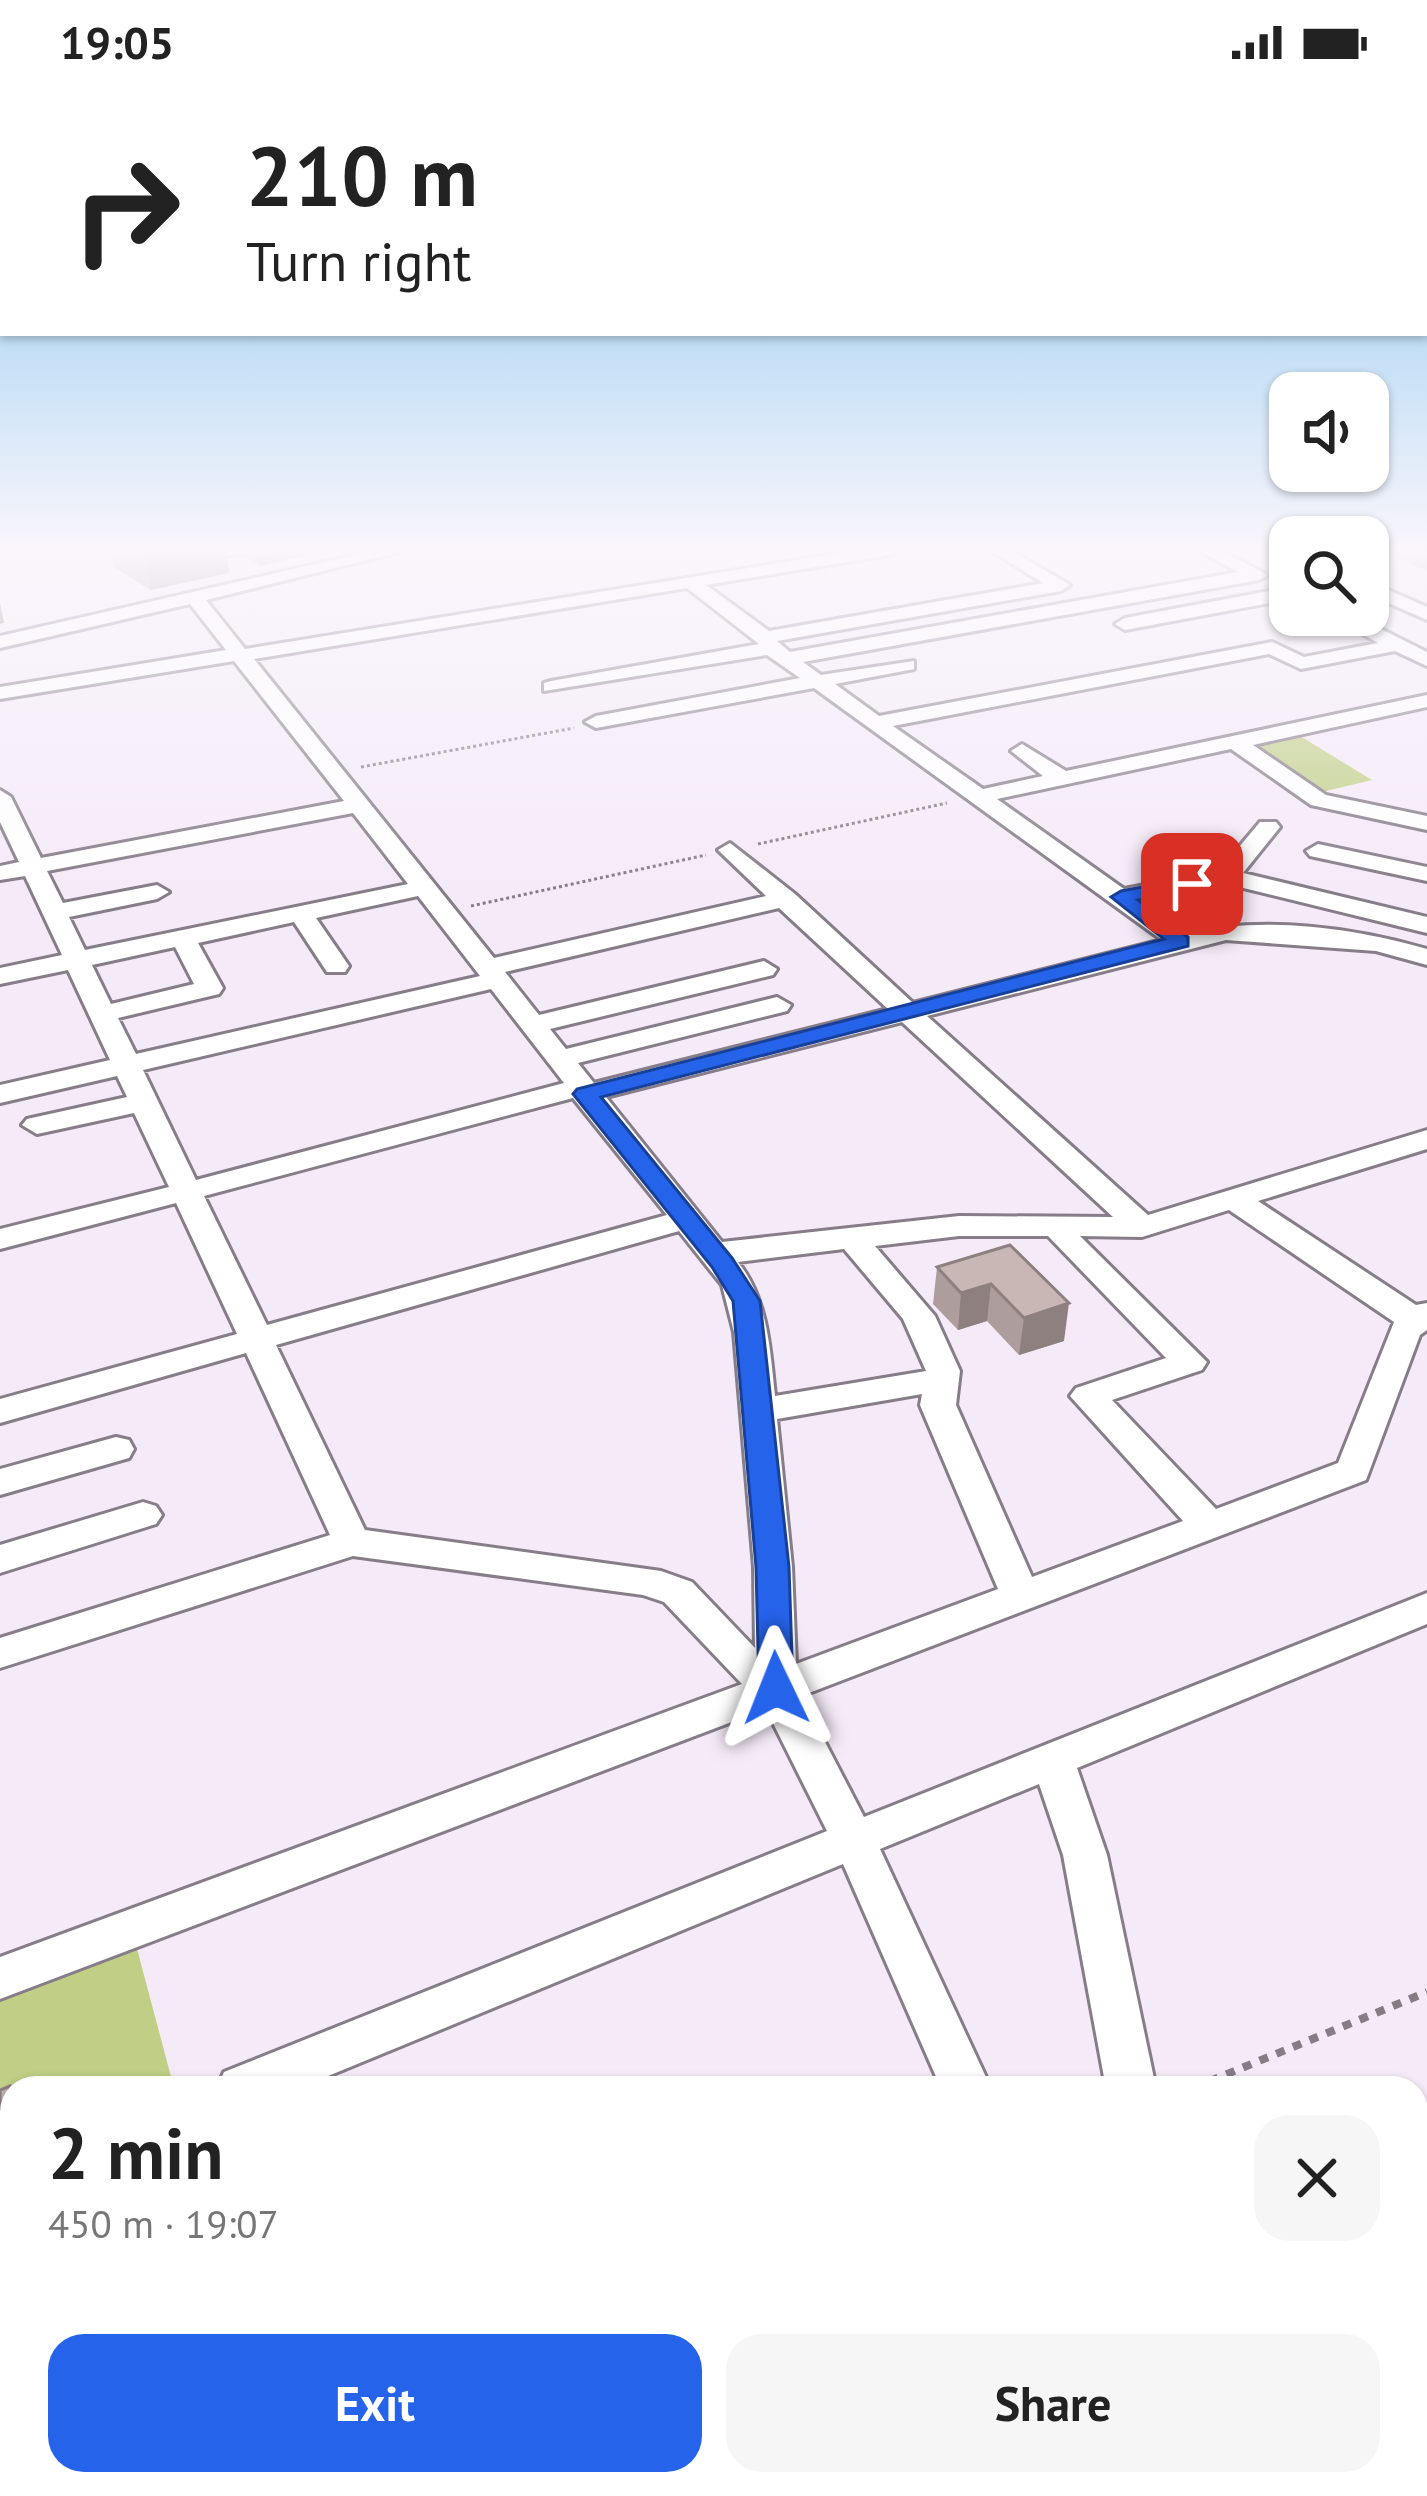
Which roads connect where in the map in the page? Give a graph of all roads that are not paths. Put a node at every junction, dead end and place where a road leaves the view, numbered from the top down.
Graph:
1 (190, 663) edge
2 (243, 663) edge
3 (712, 663) edge
4 (739, 663) edge
5 (795, 663) edge
6 (1195, 663) edge
7 (907, 665) dead end
8 (819, 680) junction
9 (551, 687) dead end
10 (0, 693) edge
11 (1427, 701) edge
12 (578, 703) dead end
13 (596, 722) road end
14 (880, 722) junction
15 (1235, 743) junction
16 (1022, 751) dead end
17 (1062, 779) junction
18 (0, 797) edge
19 (977, 797) junction
20 (358, 805) junction
21 (1427, 823) edge
22 (1268, 827) dead end
23 (730, 850) dead end
24 (1318, 850) dead end
25 (32, 867) junction
26 (1425, 869) edge
27 (0, 873) edge
28 (1227, 878) junction
29 (423, 888) junction
30 (158, 892) dead end
31 (1121, 897) junction
32 (786, 899) junction
33 (55, 912) junction
34 (300, 913) junction
35 (1427, 925) edge
36 (182, 937) junction
37 (1180, 941) junction
38 (1427, 957) edge
39 (76, 959) junction
40 (336, 966) dead end
41 (764, 969) dead end
42 (492, 974) junction
43 (0, 976) edge
44 (777, 1005) dead end
45 (908, 1012) junction
46 (102, 1014) junction
47 (532, 1025) junction
48 (558, 1059) junction
49 (126, 1065) junction
50 (583, 1090) junction
51 (0, 1094) edge
52 (143, 1102) junction
53 (37, 1125) dead end
54 (1427, 1139) edge
55 (186, 1192) junction
56 (1233, 1199) junction
57 (686, 1219) junction
58 (1058, 1226) junction
59 (1142, 1228) junction
60 (0, 1239) edge
61 (852, 1239) junction
62 (712, 1251) junction
63 (1421, 1317) edge
64 (256, 1341) junction
65 (939, 1380) junction
66 (0, 1411) edge
67 (758, 1411) junction
68 (116, 1448) dead end
69 (0, 1482) edge
70 (142, 1515) dead end
71 (1210, 1527) junction
72 (352, 1542) junction
73 (0, 1559) edge
74 (1022, 1595) junction
75 (1427, 1608) edge
76 (0, 1653) edge
77 (776, 1688) junction
78 (1053, 1760) junction
79 (855, 1842) junction
80 (0, 1978) edge
81 (272, 2076) edge
82 (961, 2076) edge
83 (1129, 2076) edge

1 - 10 street
2 - 20 street
3 - 9 street
4 - 12 street
5 - 8 street
6 - 14 street
7 - 8 street
8 - 13 street
8 - 14 street
11 - 15 street
14 - 19 street
15 - 17 street
15 - 21 street
16 - 17 street
17 - 19 street
18 - 25 street
19 - 31 street
20 - 25 street
20 - 29 street
22 - 28 street
23 - 32 street
24 - 26 street
25 - 27 street
25 - 33 street
28 - 31 street
28 - 35 street
29 - 34 street
29 - 42 street
30 - 33 street
31 - 37 street
32 - 42 street
32 - 45 street
33 - 39 street
34 - 36 street
34 - 40 street
36 - 39 street
36 - 46 street
37 - 38 street
37 - 45 street
39 - 43 street
39 - 46 street
41 - 47 street
42 - 47 street
42 - 49 street
44 - 48 street
45 - 50 street
45 - 59 street
46 - 49 street
47 - 48 street
48 - 50 street
49 - 51 street
49 - 52 street
50 - 55 street
50 - 57 street
52 - 53 street
52 - 55 street
54 - 56 street
55 - 60 street
55 - 64 street
56 - 59 street
56 - 63 street
57 - 62 street
57 - 64 street
58 - 59 street
58 - 61 street
58 - 71 street
61 - 62 street
61 - 65 street
62 - 67 street
63 - 71 street
64 - 66 street
64 - 72 street
65 - 67 street
65 - 74 street
67 - 77 street
68 - 69 street
70 - 73 street
71 - 74 street
72 - 76 street
72 - 77 street
74 - 77 street
75 - 78 street
77 - 79 street
77 - 80 street
78 - 79 street
78 - 83 street
79 - 81 street
79 - 82 street

